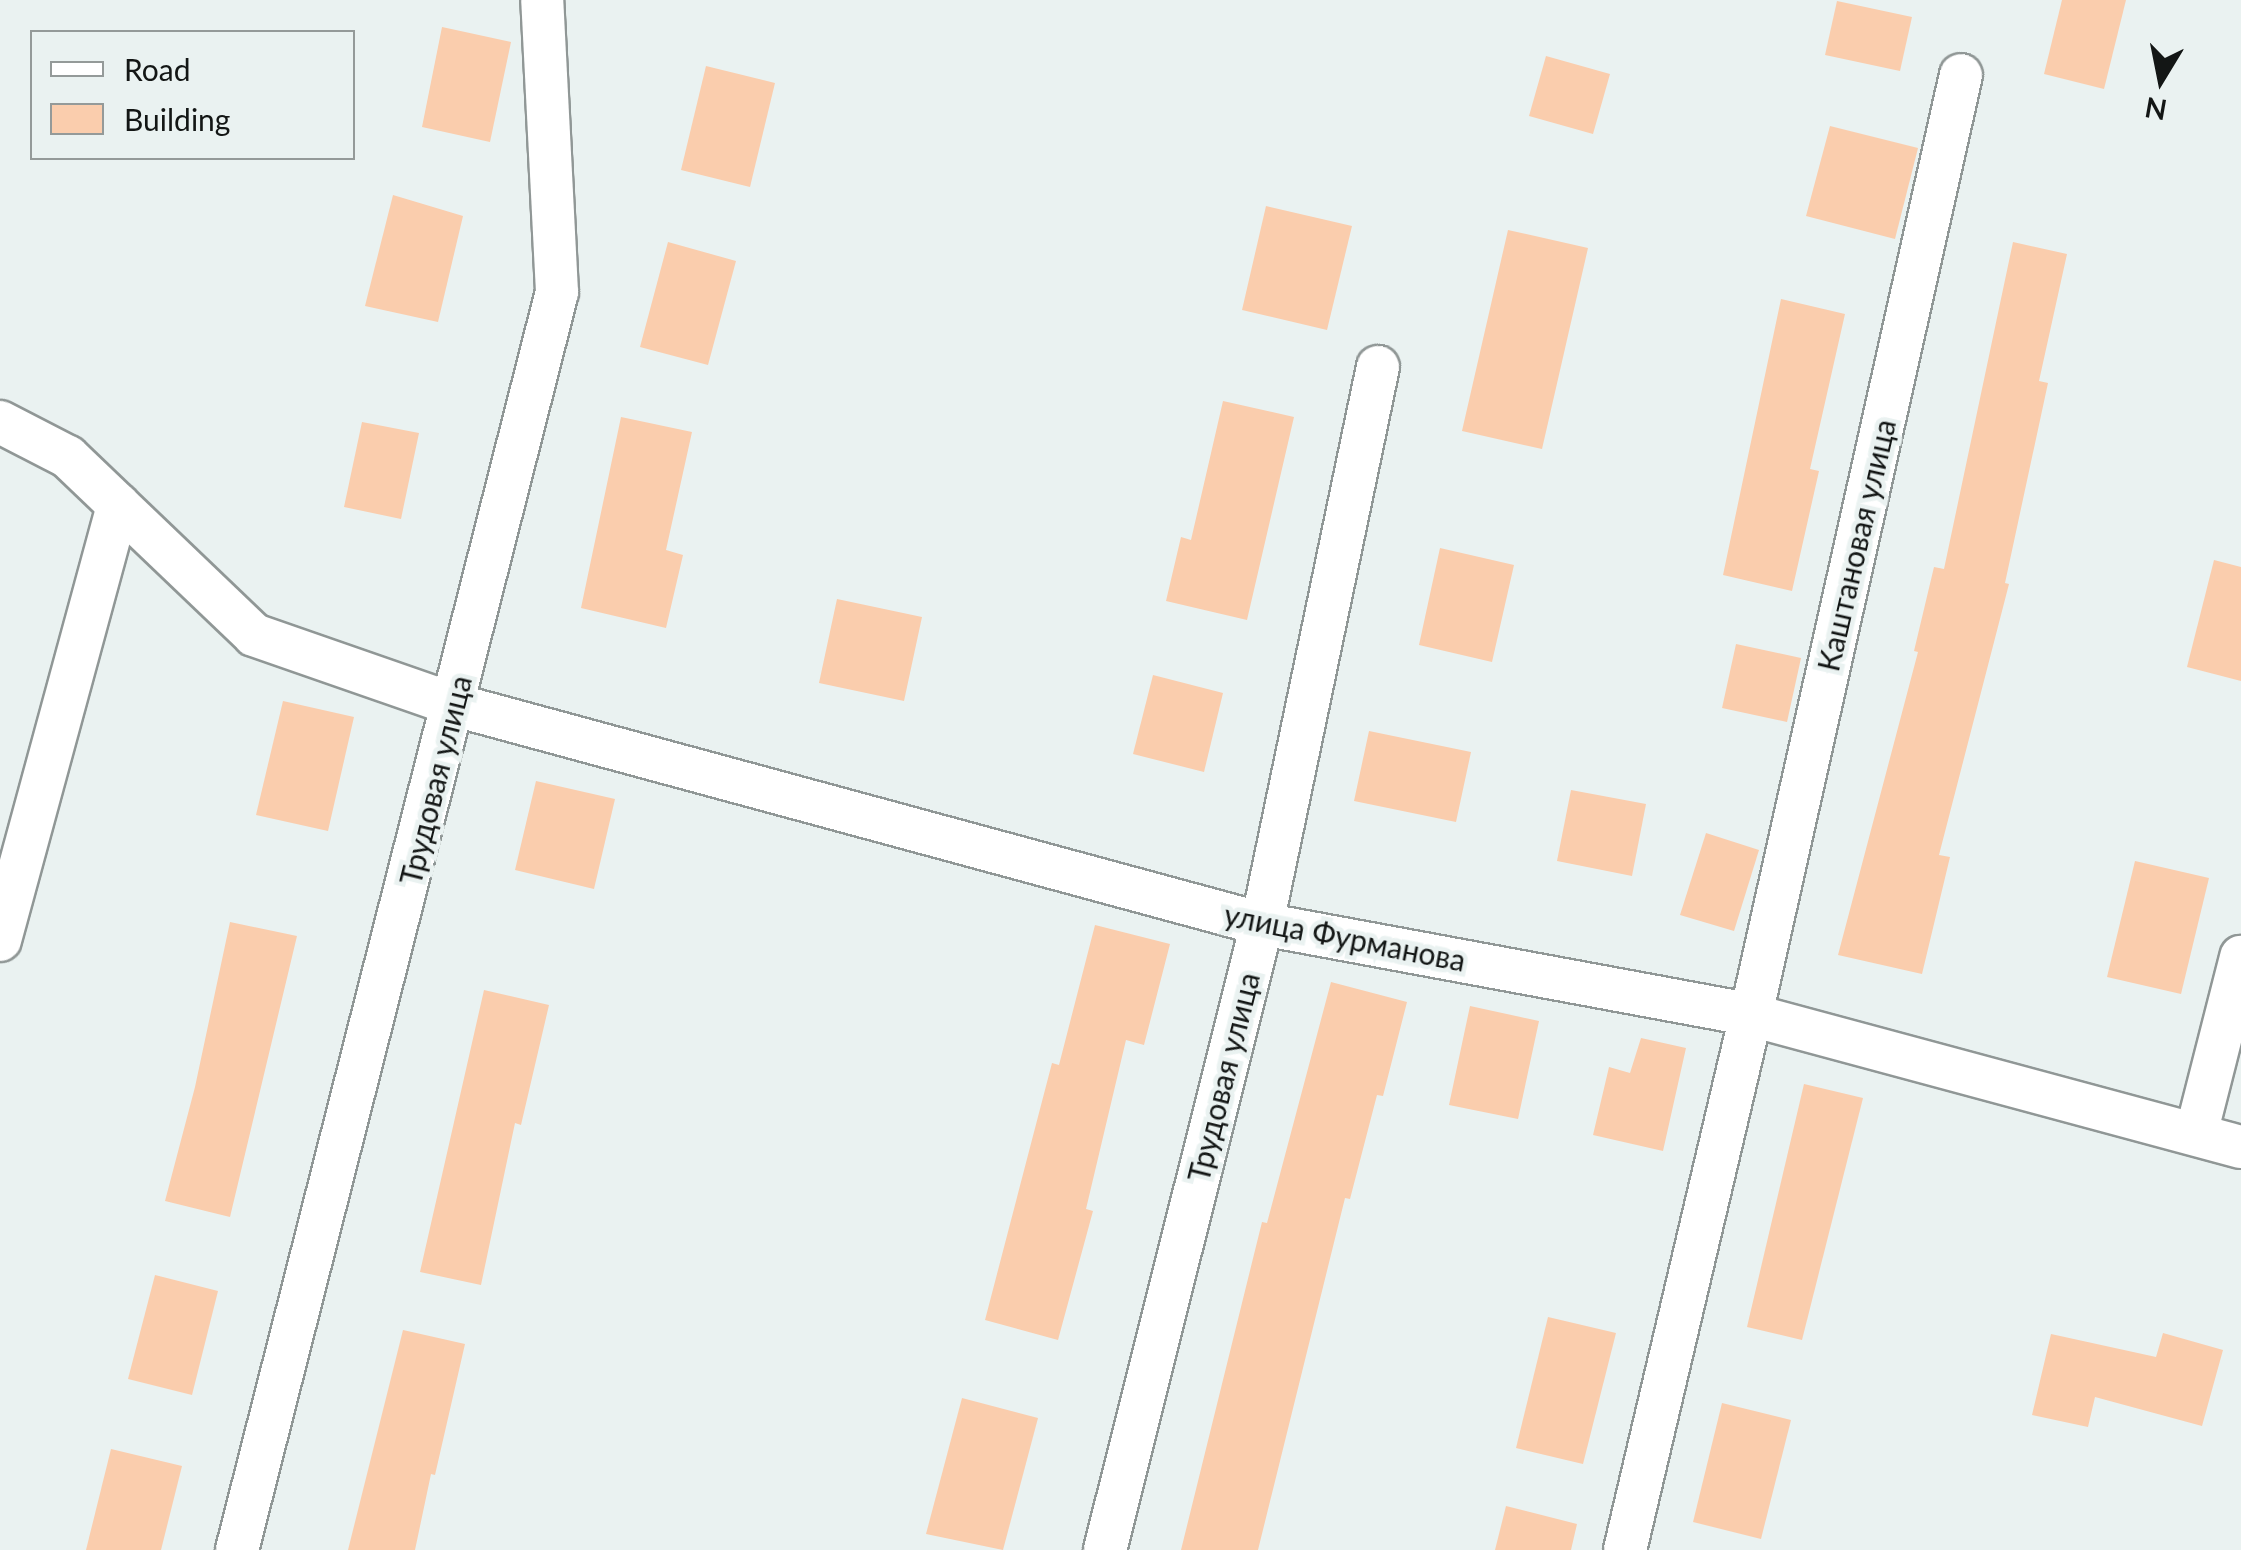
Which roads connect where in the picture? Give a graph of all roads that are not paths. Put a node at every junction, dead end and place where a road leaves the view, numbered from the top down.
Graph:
1 (542, 0) edge
2 (1961, 76) dead end
3 (1378, 367) dead end
4 (0, 422) edge
5 (118, 505) junction
6 (454, 705) junction
7 (1262, 924) junction
8 (0, 940) edge
9 (2241, 957) edge
10 (1751, 1016) junction
11 (2196, 1134) junction
12 (2241, 1147) edge
13 (237, 1550) edge
14 (1105, 1550) edge
15 (1625, 1550) edge

1 - 6 street, Трудовая улица
2 - 10 street, Каштановая улица
3 - 7 street, Трудовая улица
4 - 5 street, улица Фурманова
5 - 6 street, улица Фурманова
5 - 8 street
6 - 7 street, улица Фурманова
6 - 13 street, Трудовая улица
7 - 10 street, улица Фурманова
7 - 14 street, Трудовая улица
9 - 11 street
10 - 11 street, улица Фурманова
10 - 15 street
11 - 12 street, улица Фурманова

